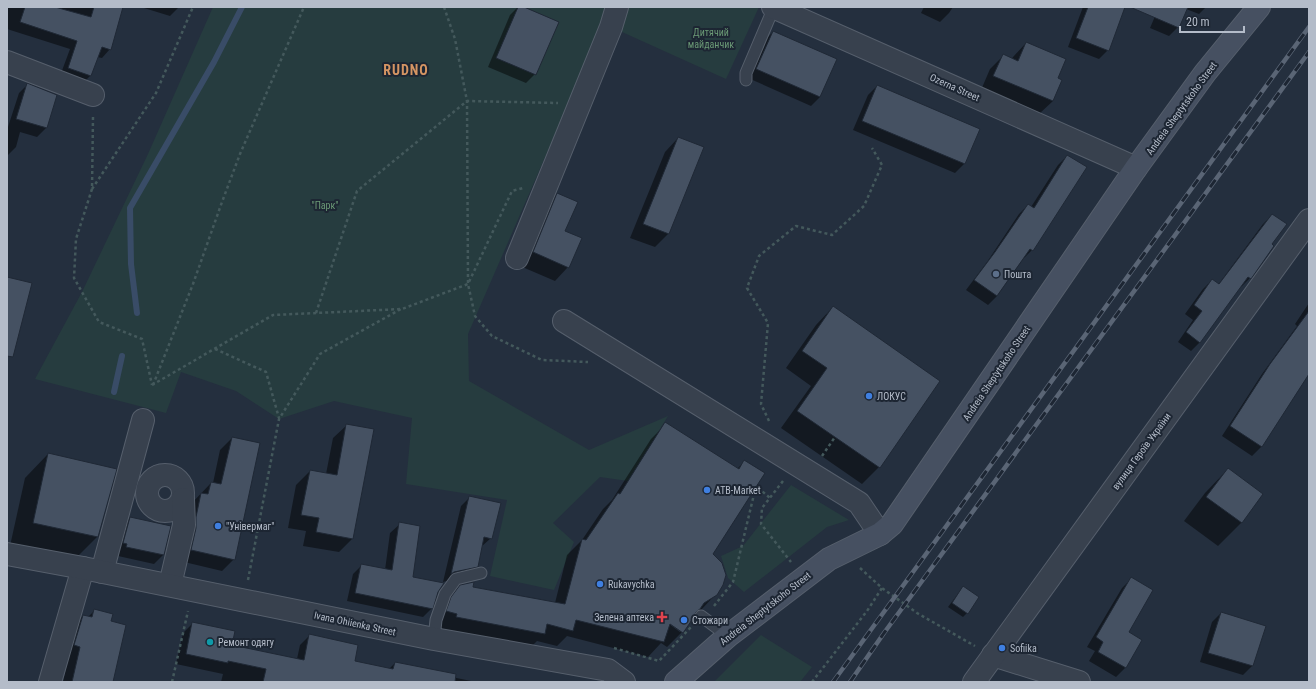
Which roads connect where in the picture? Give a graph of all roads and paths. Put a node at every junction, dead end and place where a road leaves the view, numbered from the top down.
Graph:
1 (193, 7) edge
2 (304, 7) edge
3 (444, 7) edge
4 (617, 7) edge
5 (774, 7) edge
6 (1259, 7) edge
7 (7, 62) edge
8 (746, 80) dead end
9 (93, 95) joint
10 (467, 101) junction
11 (580, 104) junction
12 (872, 148) dead end
13 (1136, 168) junction
14 (549, 180) junction
15 (92, 189) junction
16 (1309, 220) edge
17 (517, 258) dead end
18 (468, 284) junction
19 (402, 308) junction
20 (316, 313) junction
21 (564, 321) dead end
22 (214, 349) junction
23 (622, 357) junction
24 (152, 385) junction
25 (279, 419) junction
26 (143, 420) dead end
27 (770, 424) dead end
28 (835, 437) dead end
29 (810, 473) junction
30 (770, 498) junction
31 (183, 499) dead end
32 (880, 534) junction
33 (7, 554) edge
34 (793, 564) dead end
35 (858, 566) dead end
36 (93, 570) junction
37 (481, 573) dead end
38 (170, 585) junction
39 (882, 588) junction
40 (243, 600) junction
41 (190, 604) dead end
42 (702, 616) junction
43 (728, 636) junction
44 (434, 639) junction
45 (612, 647) dead end
46 (993, 655) junction
47 (50, 682) edge
48 (172, 682) edge
49 (624, 682) edge
50 (676, 682) edge
51 (812, 682) edge
52 (974, 682) edge
53 (1080, 682) edge

1 - 15 path
2 - 24 path
3 - 10 path
4 - 11 street
5 - 8 lane
5 - 13 street, Ozerna Street
6 - 13 main road, Andreia Sheptytskoho Street
7 - 9 street
9 - 15 path
10 - 11 path
10 - 18 path
10 - 20 path
11 - 14 street
12 - 27 path
13 - 32 main road, Andreia Sheptytskoho Street
14 - 17 street
14 - 18 path
15 - 24 path
16 - 46 street, вулиця Героїв України
18 - 19 path
18 - 23 path
19 - 20 path
19 - 25 path
20 - 22 path
21 - 23 street
22 - 24 path
22 - 25 path
23 - 29 street
25 - 40 path
26 - 36 street
28 - 29 path
29 - 30 path
29 - 32 street
30 - 34 path
30 - 42 path
31 - 38 street
32 - 43 main road, Andreia Sheptytskoho Street
33 - 36 street, Ivana Ohiienka Street
35 - 39 path
36 - 38 street, Ivana Ohiienka Street
36 - 47 street
37 - 44 lane
38 - 40 street, Ivana Ohiienka Street
39 - 46 path
39 - 51 path
40 - 44 street, Ivana Ohiienka Street
41 - 48 path
42 - 43 lane
42 - 45 path
43 - 50 main road, Andreia Sheptytskoho Street
44 - 49 street, Ivana Ohiienka Street
46 - 52 street, вулиця Героїв України
46 - 53 street

